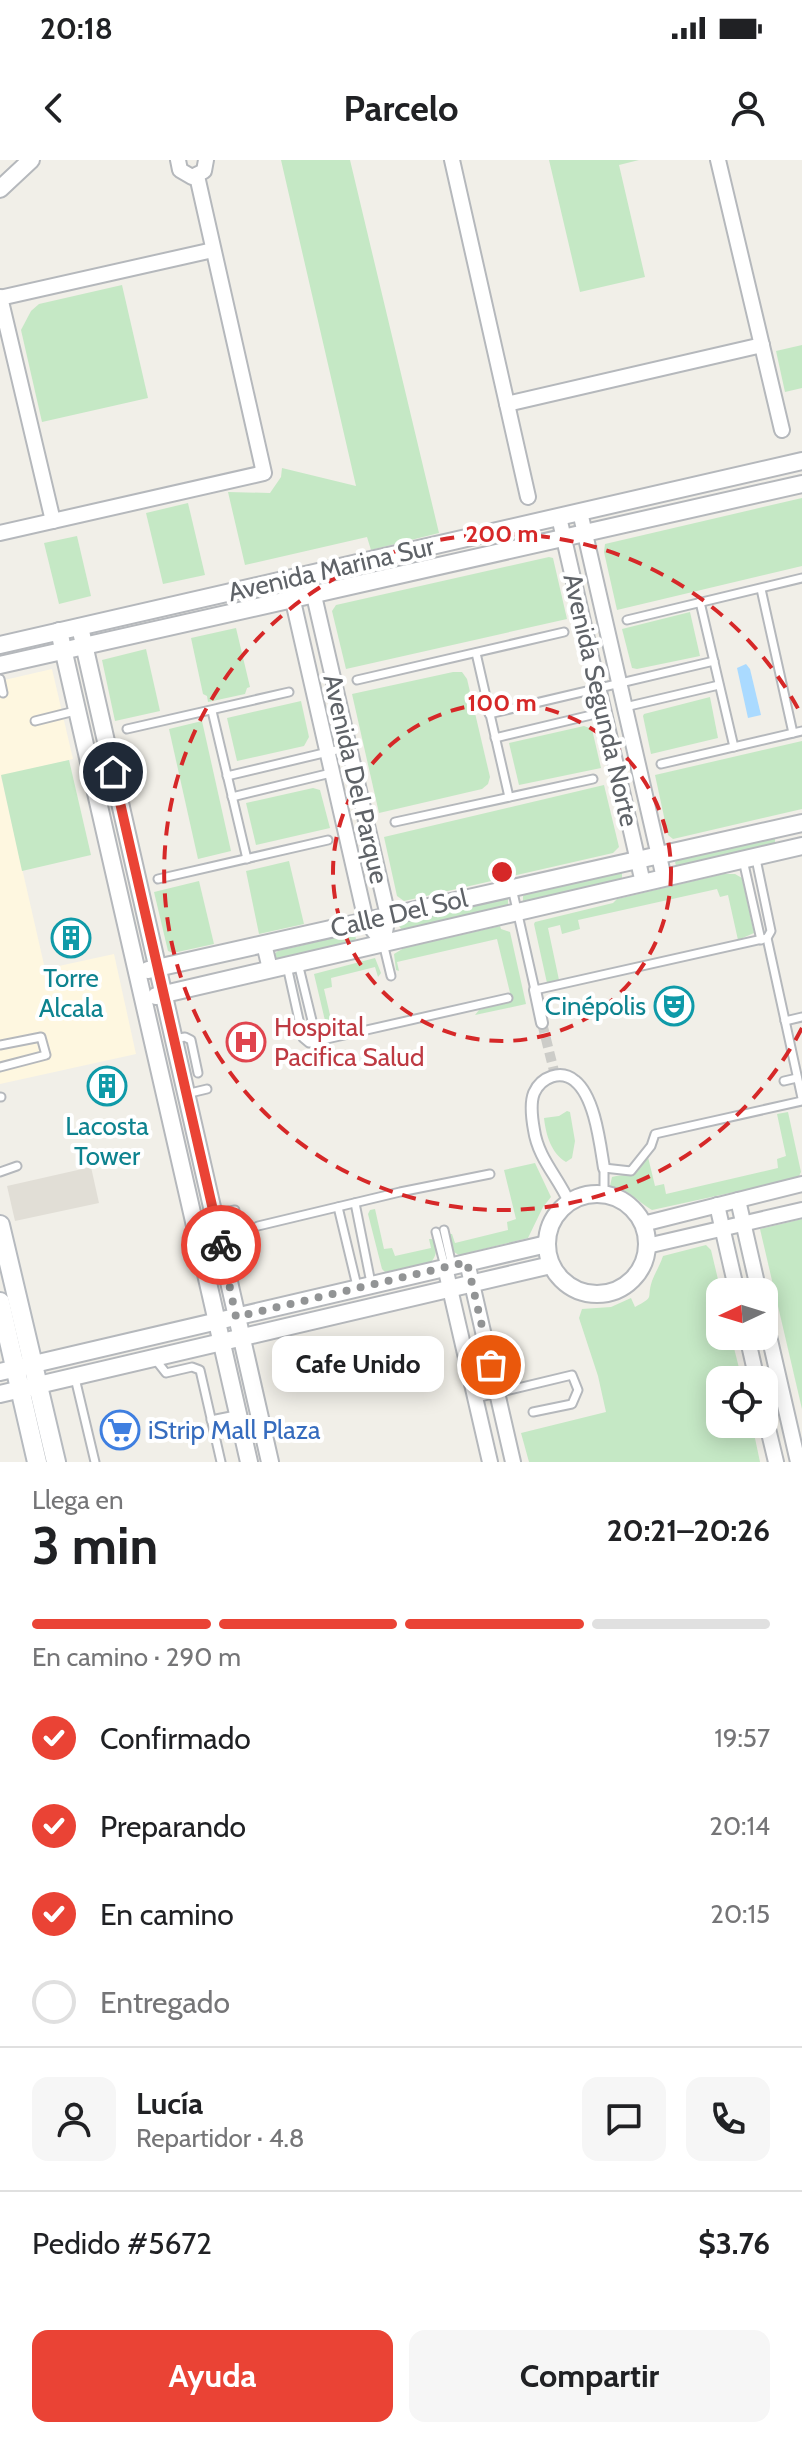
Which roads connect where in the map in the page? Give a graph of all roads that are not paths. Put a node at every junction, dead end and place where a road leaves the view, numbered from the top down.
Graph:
1 (178, 160) edge
2 (206, 160) edge
3 (452, 160) edge
4 (718, 160) edge
5 (28, 161) edge
6 (197, 176) junction
7 (0, 189) edge
8 (213, 250) junction
9 (0, 298) edge
10 (762, 345) junction
11 (507, 404) junction
12 (782, 430) dead end
13 (802, 461) edge
14 (802, 484) edge
15 (528, 497) dead end
16 (580, 512) junction
17 (559, 517) junction
18 (53, 521) junction
19 (0, 533) edge
20 (585, 533) junction
21 (564, 538) junction
22 (309, 574) junction
23 (802, 578) edge
24 (288, 579) junction
25 (761, 589) junction
26 (314, 595) junction
27 (292, 600) junction
28 (700, 602) junction
29 (627, 620) dead end
30 (80, 627) junction
31 (59, 631) junction
32 (564, 632) dead end
33 (0, 645) edge
34 (84, 646) junction
35 (63, 651) junction
36 (476, 653) junction
37 (714, 661) junction
38 (0, 665) edge
39 (0, 679) edge
40 (357, 680) dead end
41 (620, 683) junction
42 (719, 685) junction
43 (599, 689) junction
44 (289, 692) dead end
45 (3, 693) dead end
46 (625, 707) junction
47 (77, 711) junction
48 (212, 711) junction
49 (604, 712) junction
50 (489, 714) junction
51 (35, 721) dead end
52 (127, 729) dead end
53 (802, 731) edge
54 (793, 733) junction
55 (495, 738) junction
56 (106, 744) junction
57 (349, 747) junction
58 (734, 747) junction
59 (86, 749) junction
60 (328, 753) junction
61 (661, 764) dead end
62 (332, 773) junction
63 (227, 776) junction
64 (593, 779) dead end
65 (232, 797) junction
66 (509, 797) junction
67 (395, 822) dead end
68 (802, 823) edge
69 (782, 827) junction
70 (328, 840) dead end
71 (794, 848) edge
72 (659, 855) junction
73 (247, 859) junction
74 (750, 859) junction
75 (638, 860) junction
76 (664, 878) junction
77 (158, 879) dead end
78 (643, 883) junction
79 (512, 888) junction
80 (518, 912) junction
81 (388, 916) junction
82 (366, 921) junction
83 (764, 939) junction
84 (383, 943) junction
85 (264, 944) junction
86 (772, 962) junction
87 (760, 965) dead end
88 (285, 966) junction
89 (158, 968) junction
90 (137, 972) junction
91 (391, 976) dead end
92 (535, 990) junction
93 (164, 994) junction
94 (508, 998) dead end
95 (143, 999) junction
96 (802, 1017) edge
97 (785, 1021) junction
98 (542, 1023) tunnel mouth
99 (0, 1045) edge
100 (0, 1067) edge
101 (797, 1078) junction
102 (784, 1081) dead end
103 (207, 1089) dead end
104 (186, 1094) junction
105 (801, 1100) edge
106 (802, 1111) edge
107 (17, 1166) dead end
108 (604, 1168) junction
109 (0, 1172) edge
110 (490, 1174) dead end
111 (802, 1184) edge
112 (604, 1194) junction
113 (738, 1200) junction
114 (569, 1202) junction
115 (355, 1203) junction
116 (717, 1205) junction
117 (338, 1207) junction
118 (235, 1210) dead end
119 (802, 1210) edge
120 (214, 1214) junction
121 (643, 1224) junction
122 (743, 1224) junction
123 (0, 1225) edge
124 (258, 1226) dead end
125 (722, 1229) junction
126 (440, 1231) dead end
127 (547, 1244) junction
128 (647, 1246) junction
129 (455, 1265) junction
130 (551, 1265) junction
131 (734, 1278) edge
132 (756, 1278) edge
133 (472, 1284) junction
134 (360, 1288) junction
135 (451, 1289) junction
136 (0, 1302) edge
137 (355, 1310) junction
138 (236, 1317) junction
139 (216, 1322) junction
140 (240, 1337) junction
141 (220, 1341) junction
142 (772, 1350) edge
143 (155, 1359) junction
144 (16, 1368) edge
145 (75, 1377) junction
146 (29, 1388) junction
147 (497, 1392) junction
148 (0, 1394) edge
149 (476, 1398) junction
150 (533, 1412) dead end
151 (238, 1414) junction
152 (211, 1420) junction
153 (770, 1438) edge
154 (37, 1462) edge
155 (56, 1462) edge
156 (95, 1462) edge
157 (221, 1462) edge
158 (249, 1462) edge
159 (270, 1462) edge
160 (490, 1462) edge
161 (513, 1462) edge
162 (776, 1462) edge
163 (798, 1462) edge

1 - 6 street
2 - 6 street
3 - 11 street
4 - 10 street
5 - 7 street
6 - 8 street
8 - 9 street
8 - 18 street
9 - 18 street
10 - 11 street
10 - 12 street
11 - 15 street
13 - 16 street, Avenida Marina Sur
14 - 20 street, Avenida Marina Sur
16 - 17 street, Avenida Marina Sur
16 - 20 street, Avenida Segunda Norte
17 - 21 street, Avenida Segunda Norte
17 - 22 street, Avenida Marina Sur
18 - 19 street
20 - 21 street, Avenida Marina Sur
20 - 41 street, Avenida Segunda Norte
21 - 26 street, Avenida Marina Sur
21 - 43 street, Avenida Segunda Norte
22 - 24 street, Avenida Marina Sur
22 - 26 street, Avenida Del Parque
23 - 25 lane
24 - 27 street, Avenida Del Parque
24 - 30 street, Avenida Marina Sur
25 - 28 lane
25 - 54 lane
26 - 27 street, Avenida Marina Sur
26 - 57 street, Avenida Del Parque
27 - 34 street, Avenida Marina Sur
27 - 60 street, Avenida Del Parque
28 - 29 lane
28 - 37 lane
30 - 31 street, Avenida Marina Sur
30 - 34 street
31 - 33 street, Avenida Marina Sur
31 - 35 street
32 - 36 lane
34 - 35 street, Avenida Marina Sur
34 - 56 street
35 - 38 street, Avenida Marina Sur
35 - 47 street
36 - 40 lane
36 - 50 lane
37 - 41 lane
37 - 42 lane
39 - 45 lane
41 - 43 lane
41 - 46 street, Avenida Segunda Norte
42 - 46 lane
42 - 58 lane
43 - 49 street, Avenida Segunda Norte
43 - 50 lane
44 - 48 lane
46 - 72 street, Avenida Segunda Norte
47 - 51 lane
47 - 59 street
48 - 52 lane
48 - 63 lane
49 - 55 lane
49 - 75 street, Avenida Segunda Norte
50 - 55 lane
53 - 54 lane
54 - 58 lane
55 - 66 lane
56 - 59 street
56 - 89 street
57 - 60 lane
57 - 81 street, Avenida Del Parque
58 - 61 lane
59 - 90 street
60 - 62 street, Avenida Del Parque
60 - 63 lane
62 - 65 lane
62 - 82 street, Avenida Del Parque
63 - 65 lane
64 - 66 lane
65 - 73 lane
66 - 67 lane
68 - 69 street, Calle Del Sol
69 - 71 street
69 - 72 street, Calle Del Sol
70 - 73 lane
71 - 74 street, Calle Del Sol
72 - 75 street, Calle Del Sol
72 - 76 street, Avenida Segunda Norte
73 - 77 lane
74 - 76 street, Calle Del Sol
74 - 83 lane
74 - 83 lane
75 - 78 street, Avenida Segunda Norte
75 - 79 street, Calle Del Sol
76 - 78 street, Calle Del Sol
78 - 80 street, Calle Del Sol
79 - 80 lane
79 - 81 street, Calle Del Sol
80 - 84 street, Calle Del Sol
80 - 92 lane
81 - 82 street, Calle Del Sol
81 - 84 street, Avenida Del Parque
82 - 84 street, Avenida Del Parque
82 - 85 street, Calle Del Sol
83 - 86 lane
83 - 92 lane
84 - 88 street, Calle Del Sol
84 - 91 lane
85 - 88 street
85 - 89 street, Calle Del Sol
86 - 87 lane
86 - 97 lane
88 - 93 street, Calle Del Sol
88 - 94 lane
89 - 90 street, Calle Del Sol
89 - 93 street
90 - 95 street
92 - 98 street
93 - 95 street, Calle Del Sol
93 - 104 street
95 - 139 street
96 - 97 lane
97 - 101 lane
99 - 100 lane
101 - 102 lane
101 - 105 lane
103 - 104 lane
104 - 120 street
105 - 106 lane
105 - 108 lane
107 - 109 lane
108 - 112 lane
108 - 114 street
110 - 115 lane
111 - 113 street
112 - 114 street
112 - 121 street
113 - 116 street
113 - 122 street
114 - 127 street
115 - 117 lane
115 - 134 lane
116 - 121 street
116 - 125 street
117 - 124 lane
117 - 134 lane
118 - 120 lane
119 - 122 street
120 - 138 street
121 - 128 street
122 - 125 street
122 - 132 street
123 - 144 main road
125 - 128 street
125 - 131 street
126 - 129 lane
127 - 129 street
127 - 130 street
128 - 130 street
129 - 133 street
129 - 134 street
129 - 135 street
130 - 133 street
133 - 135 street
133 - 147 street
134 - 137 street
134 - 138 street
135 - 137 street
135 - 149 street
136 - 144 main road
137 - 140 street
138 - 139 street
138 - 140 street
139 - 141 street
139 - 144 street
140 - 141 street
140 - 159 street
141 - 143 street
141 - 151 street
142 - 163 street
143 - 145 street
143 - 152 lane
144 - 146 main road
145 - 146 street
145 - 156 lane
146 - 148 street
146 - 154 main road
146 - 155 main road
147 - 149 lane
147 - 150 lane
147 - 161 street
149 - 160 street
151 - 152 lane
151 - 158 street
152 - 157 lane
153 - 162 street

